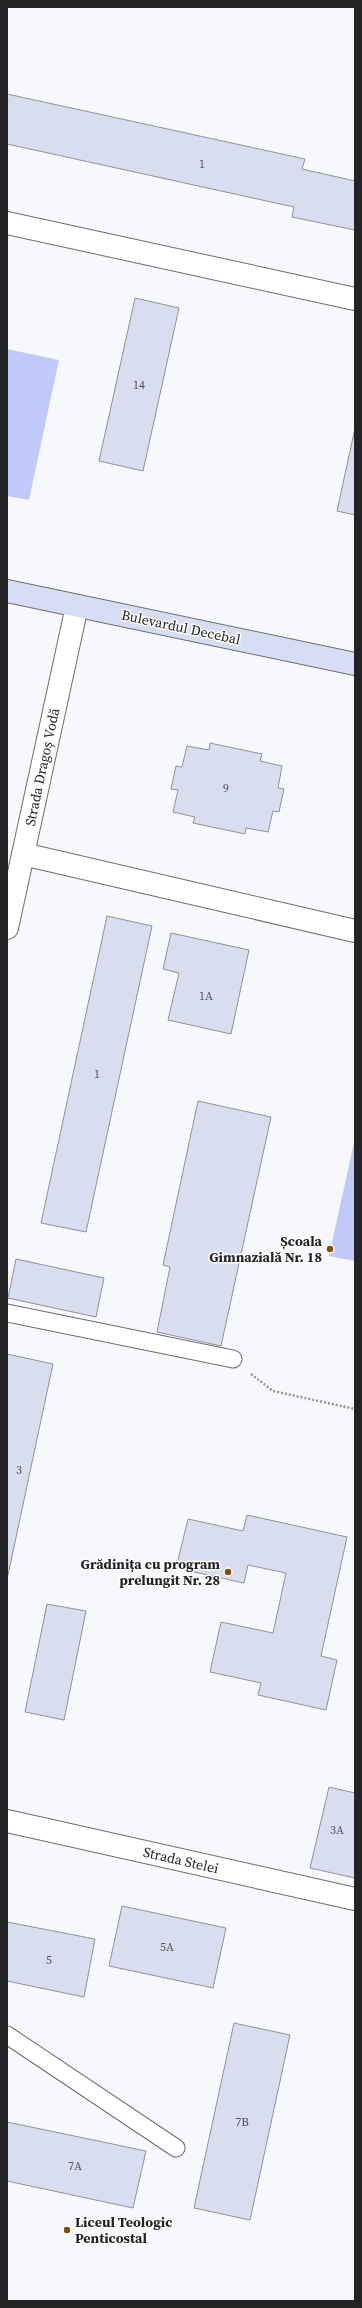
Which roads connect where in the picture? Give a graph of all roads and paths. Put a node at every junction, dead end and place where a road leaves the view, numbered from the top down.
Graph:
1 (7, 223) edge
2 (355, 299) edge
3 (7, 591) edge
4 (77, 606) junction
5 (355, 664) edge
6 (23, 854) junction
7 (7, 928) edge
8 (355, 931) edge
9 (7, 1313) edge
10 (233, 1360) joint
11 (355, 1409) edge
12 (7, 1821) edge
13 (355, 1899) edge
14 (7, 2035) edge
15 (176, 2148) dead end

1 - 2 street
3 - 4 main road, Bulevardul Decebal
4 - 5 main road, Bulevardul Decebal
4 - 6 street, Strada Dragoș Vodă
6 - 7 street, Strada Dragoș Vodă
6 - 8 street
9 - 10 lane
10 - 11 path
12 - 13 street, Strada Stelei
14 - 15 lane

